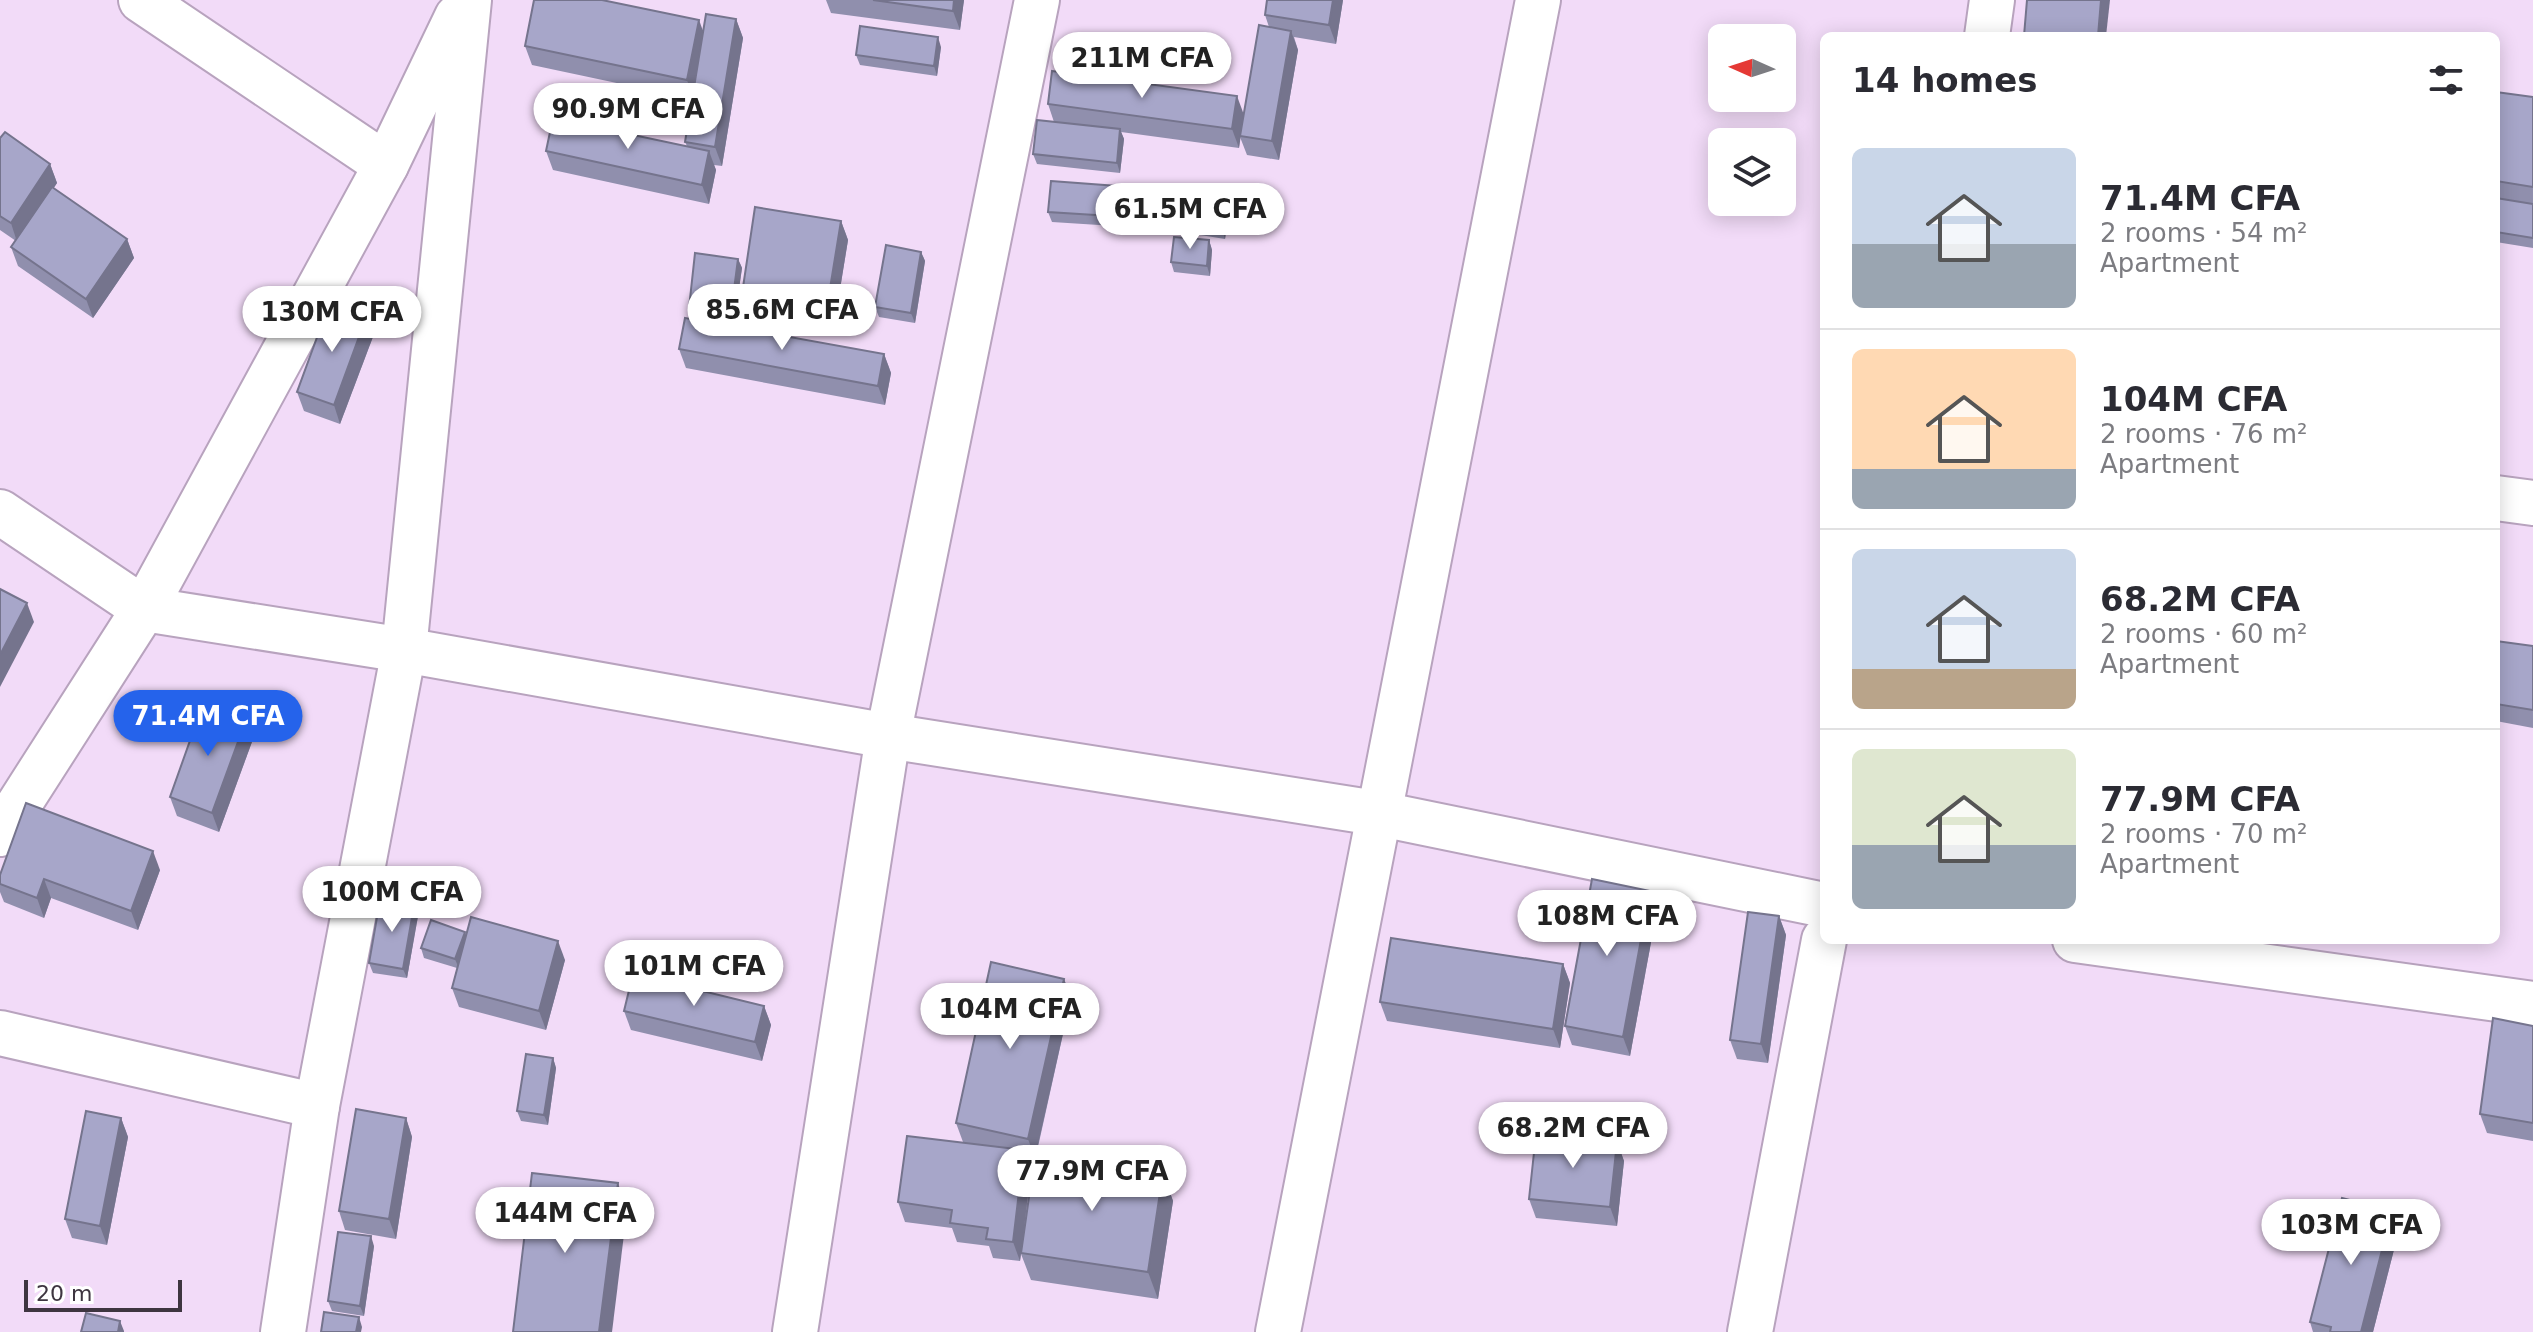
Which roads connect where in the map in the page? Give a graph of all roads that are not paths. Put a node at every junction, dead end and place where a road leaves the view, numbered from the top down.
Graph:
1 (141, 0) edge
2 (467, 0) edge
3 (1037, 0) edge
4 (1538, 0) edge
5 (1992, 0) edge
6 (1988, 32) edge
7 (386, 165) junction
8 (2500, 499) edge
9 (2533, 503) edge
10 (0, 512) edge
11 (144, 609) junction
12 (404, 650) junction
13 (888, 736) junction
14 (1376, 813) junction
15 (0, 834) edge
16 (1820, 904) edge
17 (1823, 944) edge
18 (2104, 944) edge
19 (2533, 1004) edge
20 (0, 1033) edge
21 (317, 1106) junction
22 (283, 1332) edge
23 (795, 1332) edge
24 (1278, 1332) edge
25 (1750, 1332) edge

1 - 7 street
2 - 7 street
2 - 12 street
3 - 13 street
4 - 14 street
5 - 6 street
7 - 11 street
8 - 9 street
10 - 11 street
11 - 12 street
11 - 15 street
12 - 13 street
12 - 21 street
13 - 14 street
13 - 23 street
14 - 16 street
14 - 24 street
17 - 25 street
18 - 19 street
20 - 21 street
21 - 22 street

